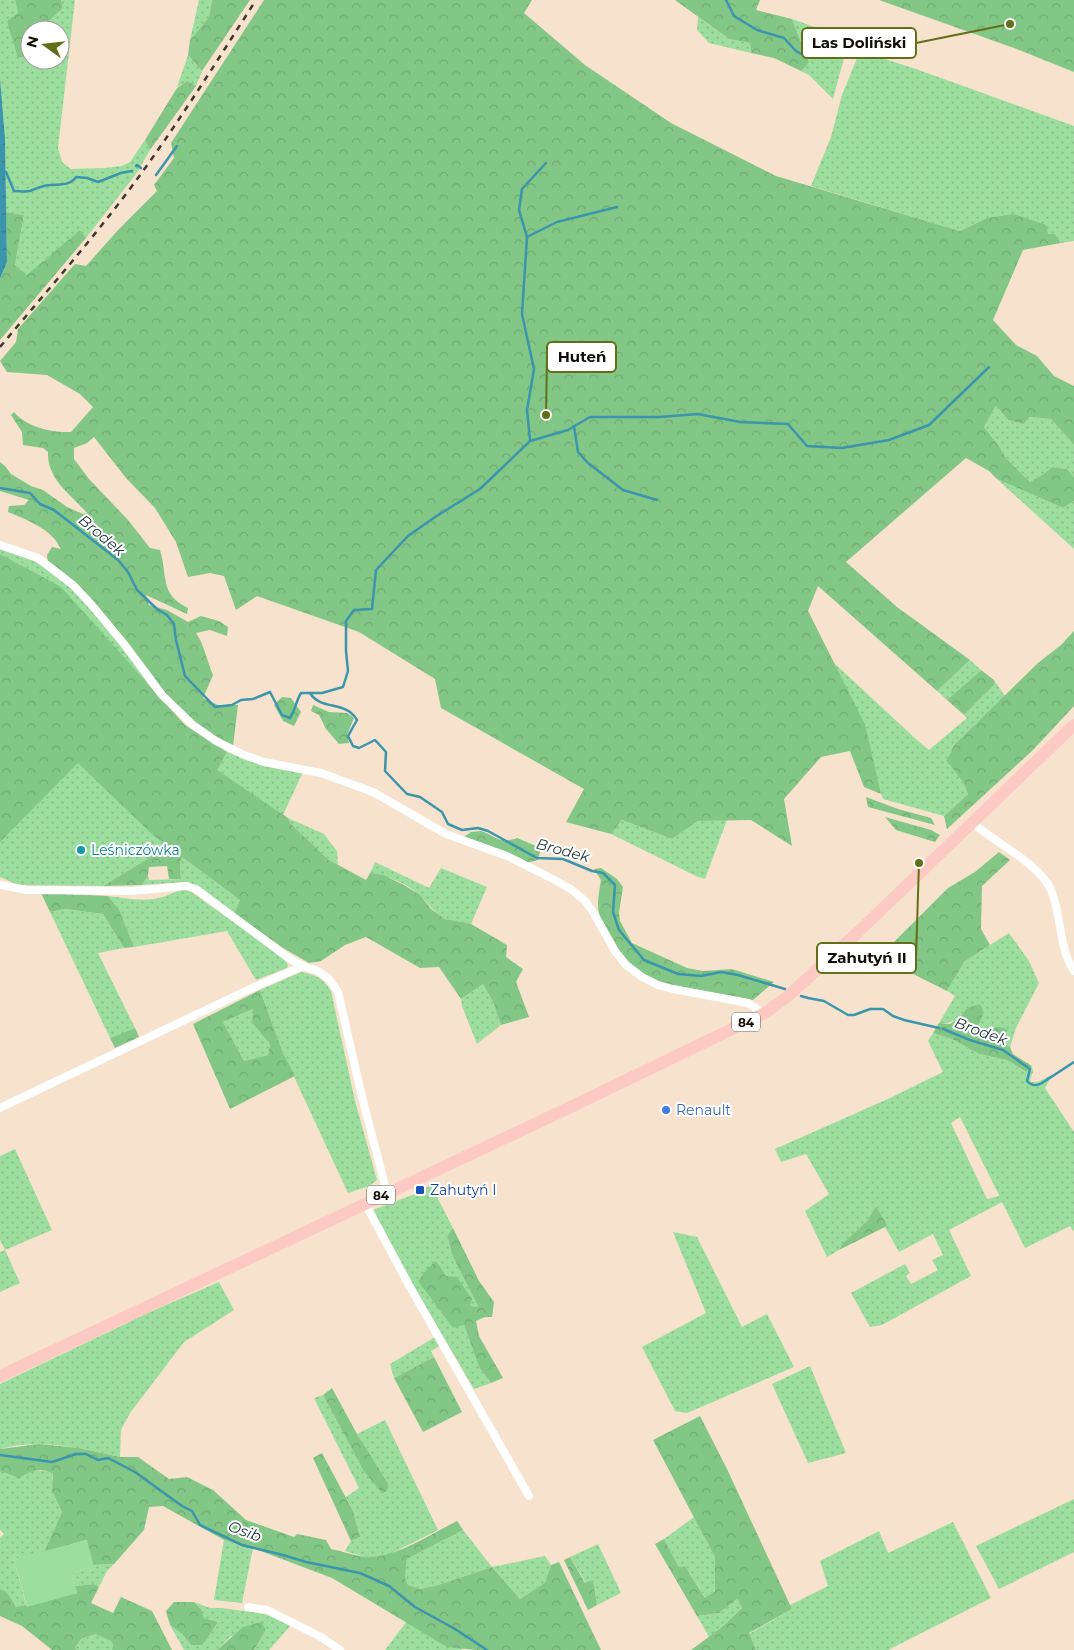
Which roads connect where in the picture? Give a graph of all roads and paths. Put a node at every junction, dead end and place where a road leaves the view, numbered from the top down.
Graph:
1 (0, 545) edge
2 (1074, 725) edge
3 (972, 824) junction
4 (0, 886) edge
5 (303, 966) junction
6 (1074, 970) edge
7 (761, 1015) junction
8 (0, 1108) edge
9 (387, 1193) junction
10 (365, 1203) junction
11 (0, 1376) edge
12 (529, 1496) dead end
13 (248, 1607) dead end
14 (340, 1650) edge

1 - 7 street
2 - 3 main road, 84
3 - 6 street
3 - 7 main road, 84
4 - 5 street
5 - 8 street
5 - 9 street
7 - 9 main road, 84
9 - 10 main road, 84
10 - 11 main road, 84
10 - 12 street
13 - 14 street

